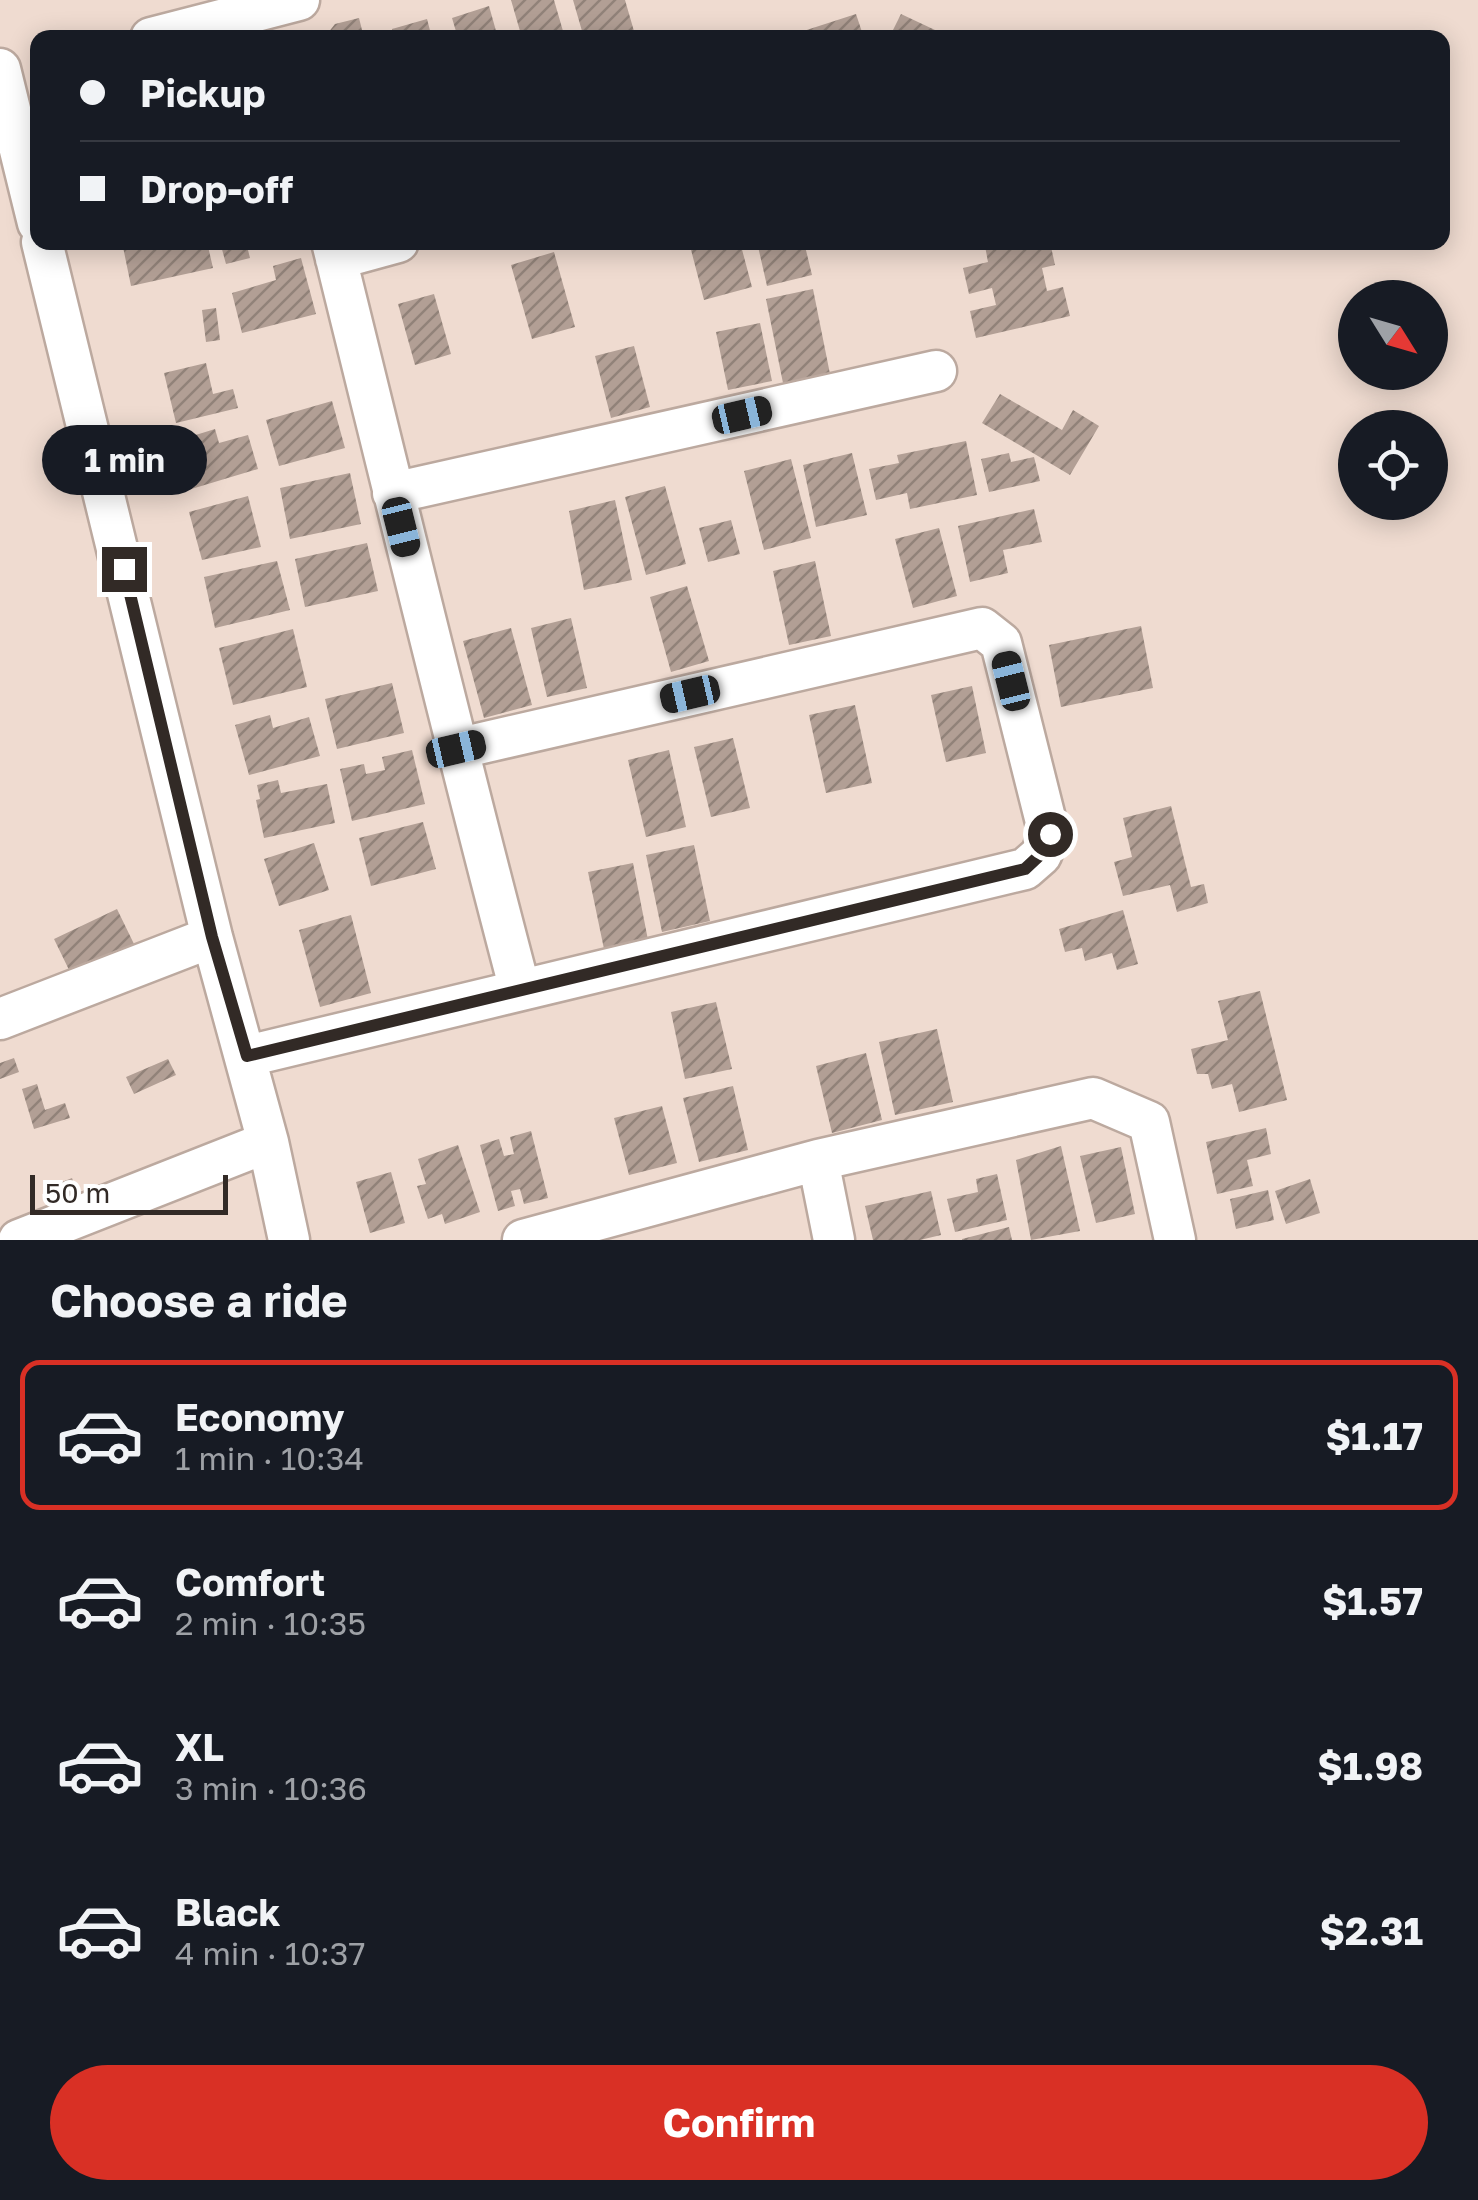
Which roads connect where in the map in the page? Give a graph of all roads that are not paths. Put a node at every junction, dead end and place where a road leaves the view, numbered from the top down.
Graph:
1 (284, 15) edge
2 (197, 30) edge
3 (13, 70) edge
4 (30, 174) edge
5 (44, 250) edge
6 (334, 251) edge
7 (936, 371) dead end
8 (393, 494) junction
9 (456, 749) junction
10 (212, 937) junction
11 (520, 990) junction
12 (0, 1020) edge
13 (247, 1056) junction
14 (268, 1142) junction
15 (818, 1160) junction
16 (546, 1237) edge
17 (18, 1240) edge
18 (289, 1240) edge
19 (834, 1240) edge
20 (1175, 1240) edge

1 - 2 street
3 - 4 street
5 - 10 street
6 - 8 street
7 - 8 street
8 - 9 street
9 - 11 street
9 - 11 street
10 - 12 street
10 - 13 street
11 - 13 street
13 - 14 street
14 - 17 street
14 - 18 street
15 - 16 street
15 - 19 street
15 - 20 street

